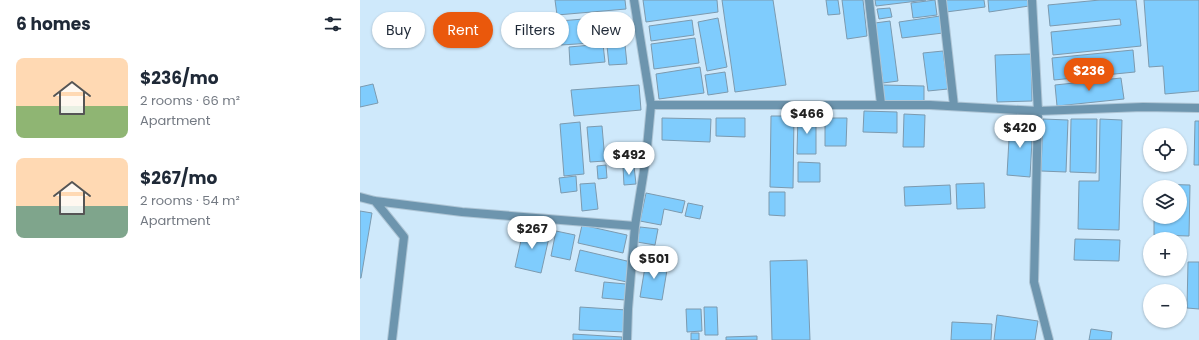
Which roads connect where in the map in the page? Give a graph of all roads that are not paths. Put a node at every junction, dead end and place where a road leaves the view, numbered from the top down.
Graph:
1 (634, 0) edge
2 (869, 0) edge
3 (942, 0) edge
4 (1032, 0) edge
5 (881, 104) junction
6 (651, 105) junction
7 (954, 106) junction
8 (1199, 108) edge
9 (1038, 111) junction
10 (360, 197) edge
11 (375, 200) junction
12 (635, 226) junction
13 (392, 340) edge
14 (627, 340) edge
15 (1049, 340) edge

1 - 6 street
2 - 5 street
3 - 7 street
4 - 9 street
5 - 6 street
5 - 7 street
6 - 12 street
7 - 9 street
8 - 9 street
9 - 15 street
10 - 11 street
11 - 12 street
11 - 13 street
12 - 14 street

